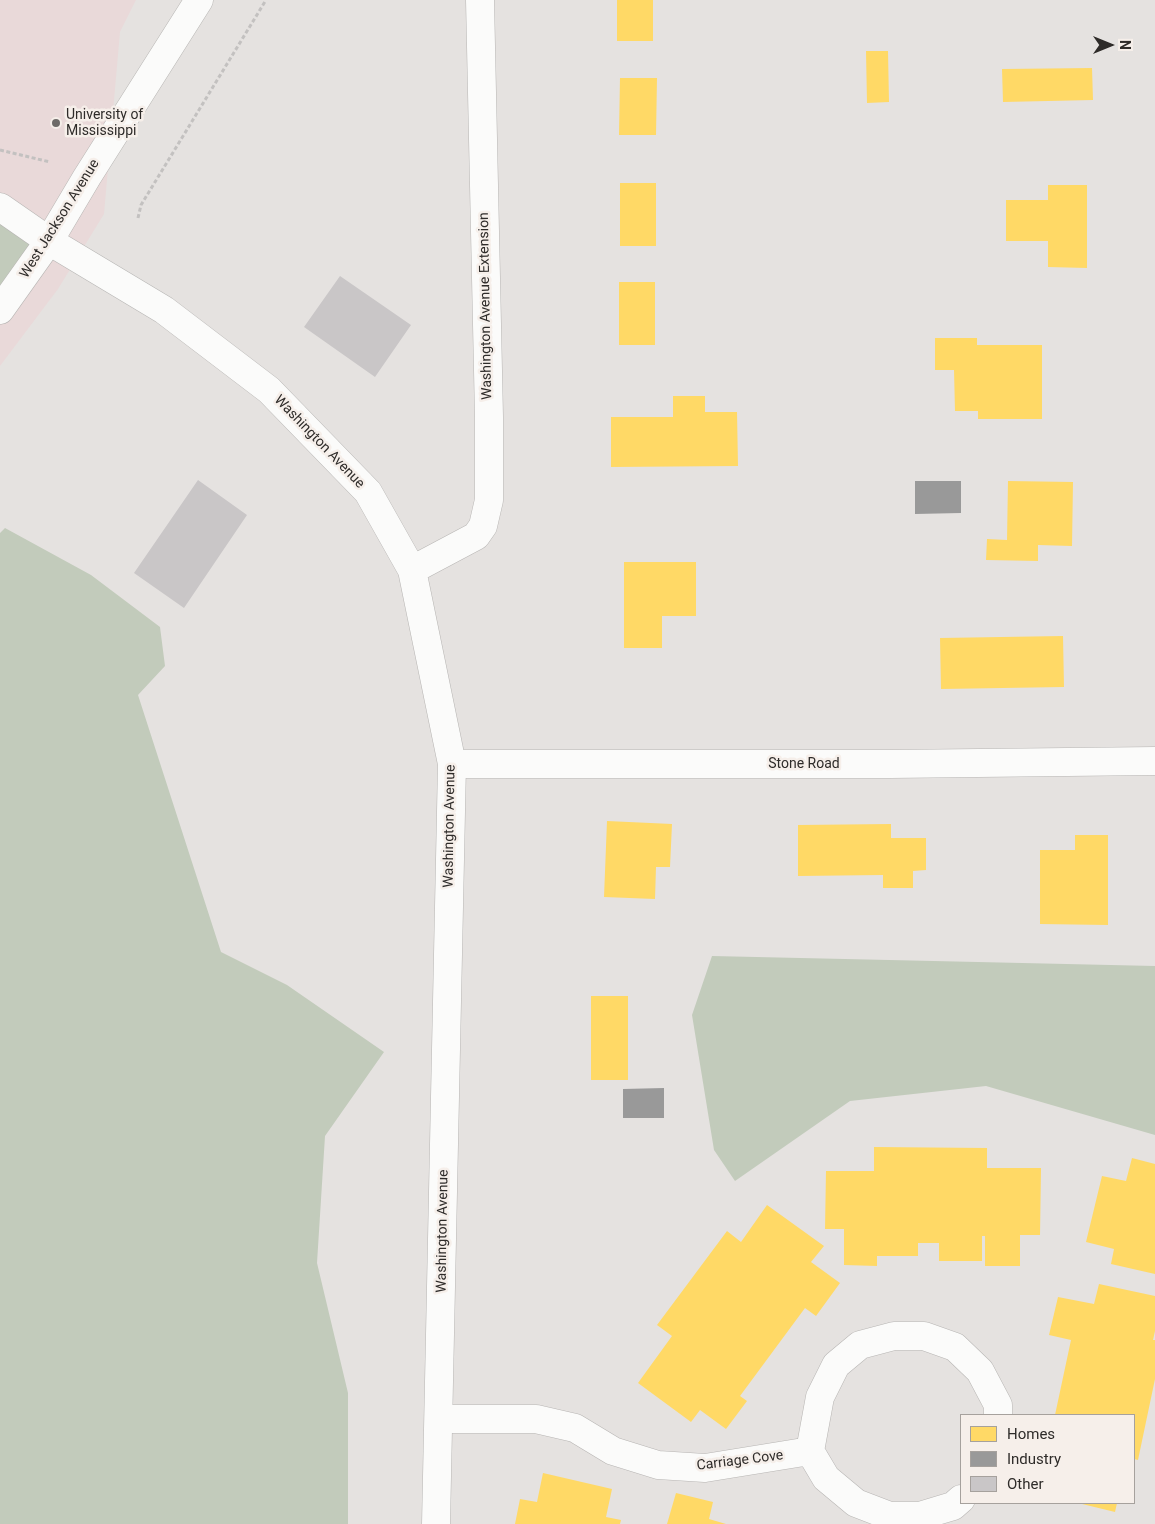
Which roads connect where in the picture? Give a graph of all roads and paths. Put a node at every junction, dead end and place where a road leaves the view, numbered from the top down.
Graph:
1 (199, 0) edge
2 (266, 0) edge
3 (480, 0) edge
4 (0, 150) edge
5 (50, 162) dead end
6 (0, 207) edge
7 (138, 218) dead end
8 (49, 242) junction
9 (0, 310) edge
10 (412, 570) junction
11 (1155, 760) edge
12 (452, 764) junction
13 (998, 1414) edge
14 (439, 1419) junction
15 (810, 1451) junction
16 (960, 1500) edge
17 (436, 1524) edge

1 - 8 street, West Jackson Avenue
2 - 7 path
3 - 10 street, Washington Avenue Extension
4 - 5 path
6 - 8 street, Washington Avenue
8 - 9 street, West Jackson Avenue
8 - 10 street, Washington Avenue
10 - 12 street, Washington Avenue
11 - 12 street, Stone Road
12 - 14 street, Washington Avenue
13 - 15 street
14 - 15 street, Carriage Cove
14 - 17 street, Washington Avenue
15 - 16 street

